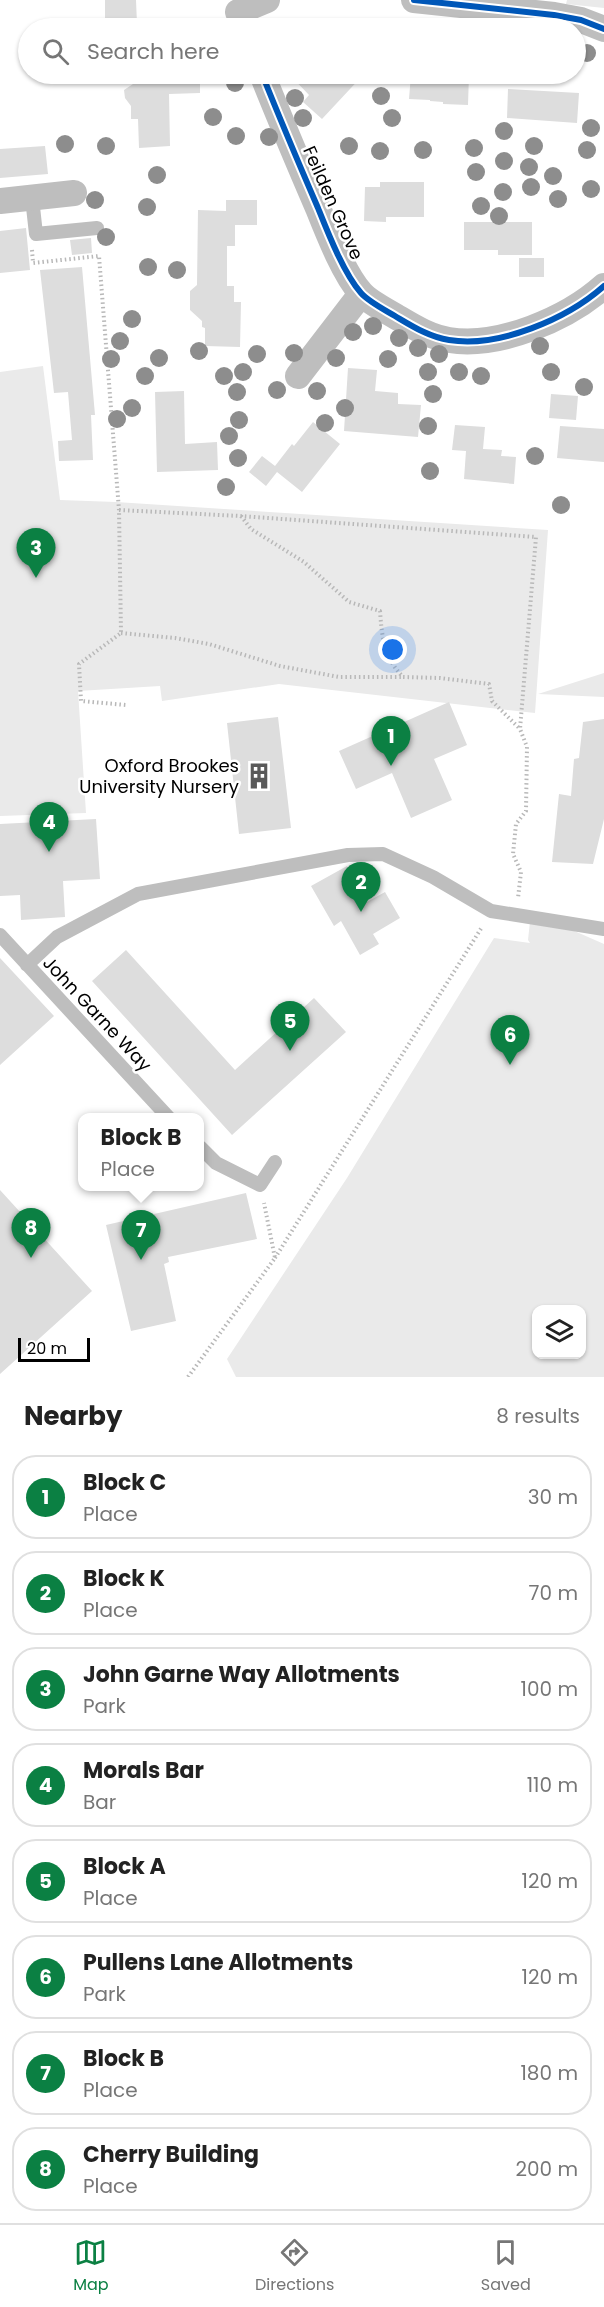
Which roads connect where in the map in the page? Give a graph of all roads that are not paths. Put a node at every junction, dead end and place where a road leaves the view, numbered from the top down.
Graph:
1 (267, 0) edge
2 (414, 0) edge
3 (239, 13) edge
4 (570, 18) edge
5 (586, 22) edge
6 (604, 29) edge
7 (266, 84) edge
8 (75, 193) dead end
9 (32, 198) junction
10 (0, 201) edge
11 (97, 228) dead end
12 (604, 286) edge
13 (362, 294) junction
14 (298, 376) dead end
15 (604, 929) edge
16 (0, 934) edge
17 (27, 965) junction
18 (164, 1113) edge
19 (204, 1151) edge
20 (275, 1162) dead end

1 - 3 street
2 - 4 street
5 - 6 street
7 - 13 street, Feilden Grove
8 - 9 street
9 - 10 street
9 - 11 lane
12 - 13 street, Feilden Grove
13 - 14 street
15 - 17 lane
16 - 17 lane, John Garne Way
17 - 18 lane, John Garne Way
19 - 20 lane

